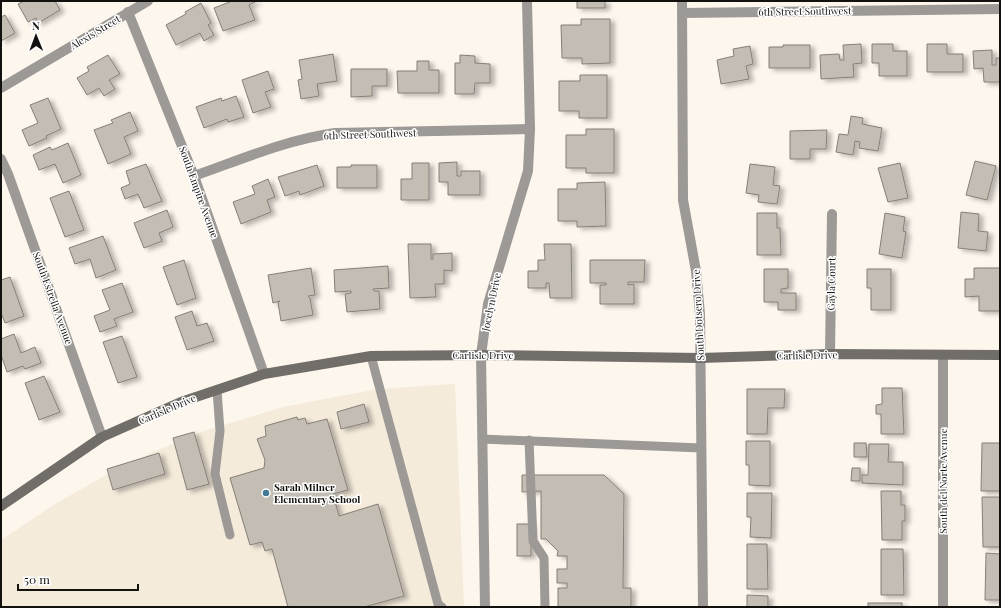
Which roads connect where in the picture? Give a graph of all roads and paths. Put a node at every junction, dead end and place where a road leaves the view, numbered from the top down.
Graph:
1 (148, 1) edge
2 (527, 1) edge
3 (682, 1) edge
4 (1000, 8) edge
5 (128, 12) junction
6 (683, 13) junction
7 (1, 88) edge
8 (530, 129) junction
9 (1, 159) edge
10 (194, 176) junction
11 (832, 214) dead end
12 (830, 354) junction
13 (481, 355) junction
14 (943, 355) junction
15 (1000, 355) edge
16 (371, 356) junction
17 (700, 358) junction
18 (264, 374) junction
19 (217, 390) junction
20 (102, 438) junction
21 (482, 439) junction
22 (529, 440) junction
23 (701, 448) junction
24 (1, 506) edge
25 (230, 535) dead end
26 (442, 607) edge
27 (484, 607) edge
28 (545, 607) edge
29 (702, 607) edge
30 (943, 607) edge

1 - 5 street, Alexis Street
2 - 8 street, Jocelyn Drive
3 - 6 street, South Dotsero Drive
4 - 6 street, 6th Street Southwest
5 - 7 street, Alexis Street
5 - 10 street, South Empire Avenue
6 - 17 street, South Dotsero Drive
8 - 10 street, 6th Street Southwest
8 - 13 street, Jocelyn Drive
9 - 20 street, South Estrella Avenue
10 - 18 street, South Empire Avenue
11 - 12 street, Gayla Court
12 - 14 street, Carlisle Drive
12 - 17 street, Carlisle Drive
13 - 16 street, Carlisle Drive
13 - 17 street, Carlisle Drive
13 - 21 street, Jocelyn Drive
14 - 15 street, Carlisle Drive
14 - 30 street, South del Norte Avenue
16 - 18 street, Carlisle Drive
16 - 26 lane
17 - 23 street, South Dotsero Drive
18 - 19 street, Carlisle Drive
19 - 20 street, Carlisle Drive
19 - 25 lane
20 - 24 street, Carlisle Drive
21 - 22 lane
21 - 27 street, Jocelyn Drive
22 - 23 lane
22 - 28 lane
23 - 29 street, South Dotsero Drive

